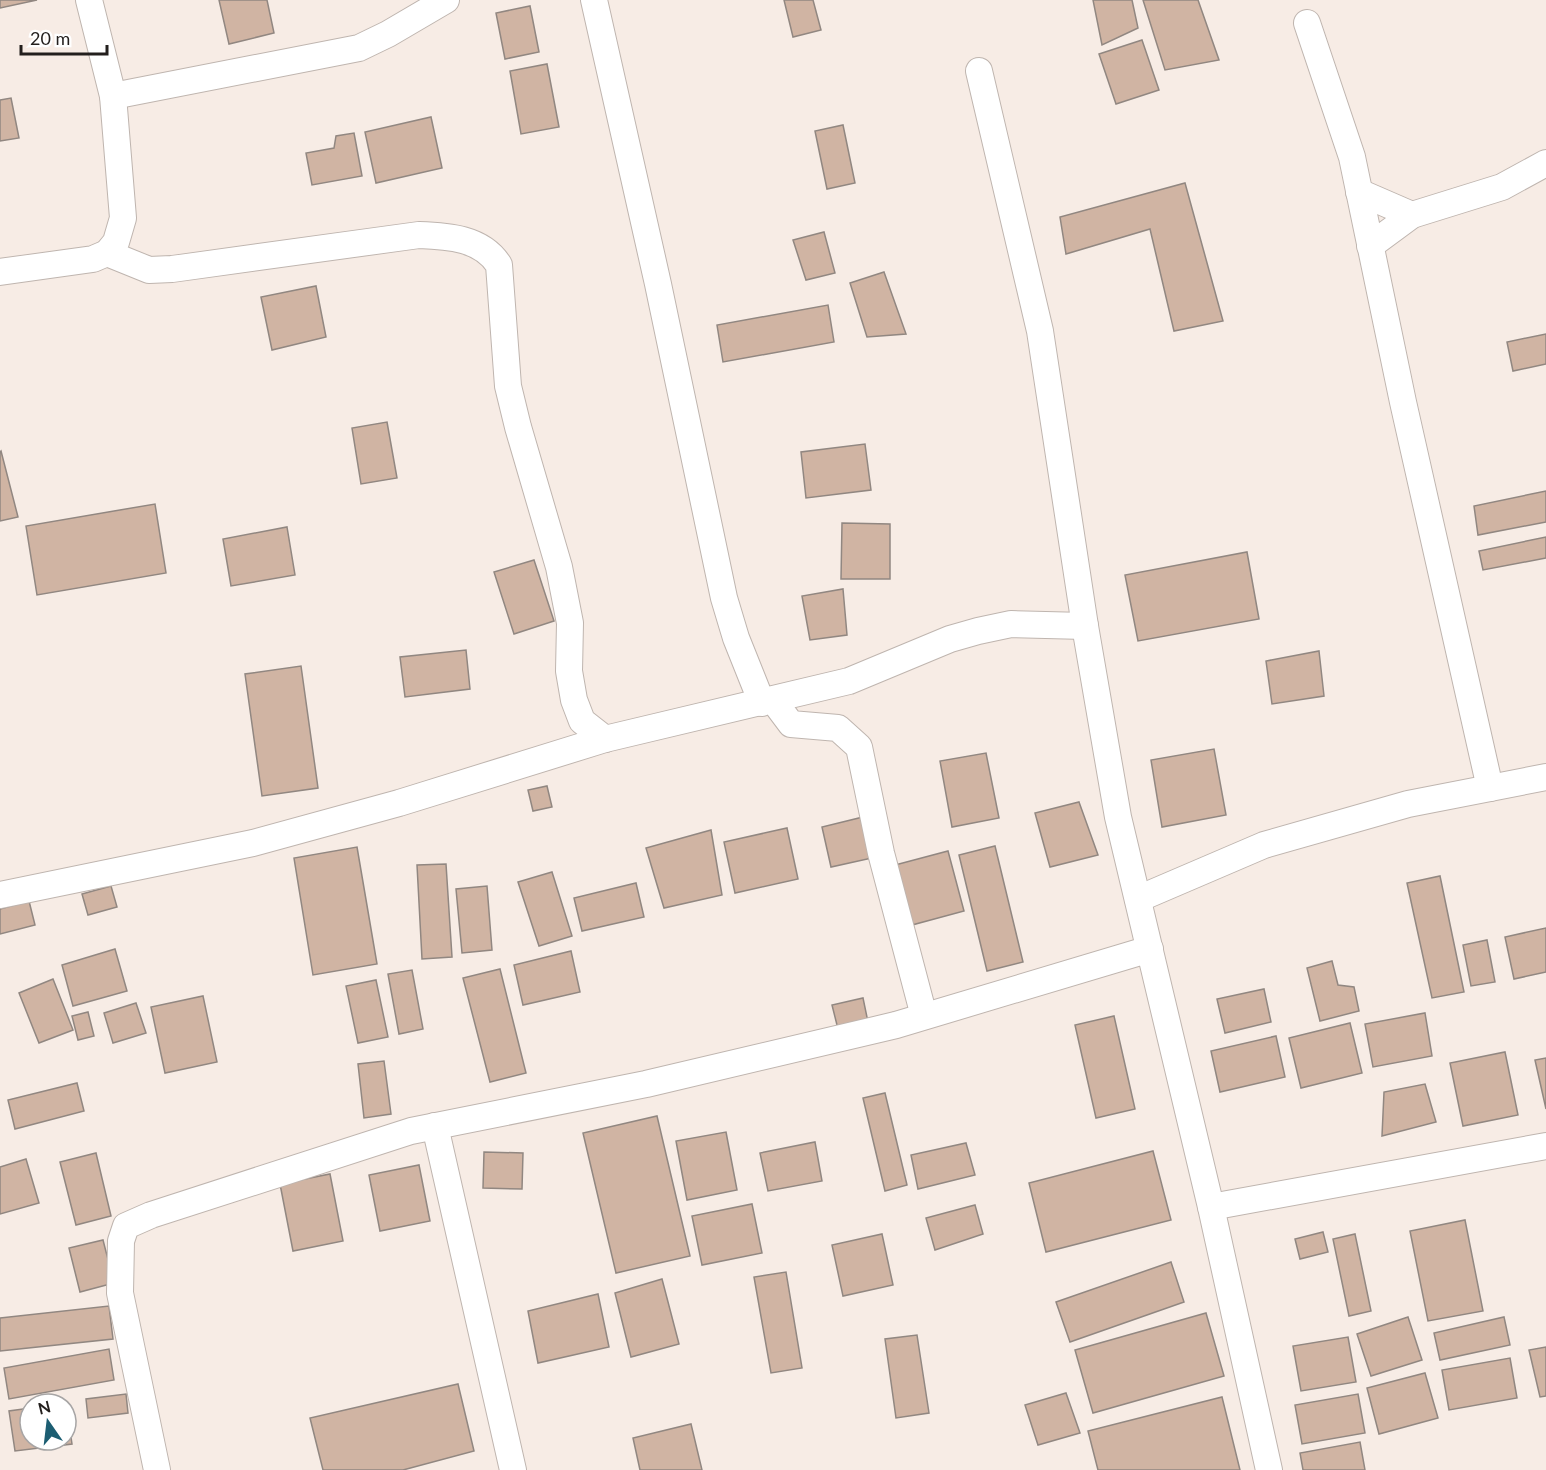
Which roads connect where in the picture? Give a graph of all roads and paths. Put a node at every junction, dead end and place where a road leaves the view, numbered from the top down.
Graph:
1 (89, 0) edge
2 (446, 0) edge
3 (594, 0) edge
4 (1307, 23) dead end
5 (979, 71) dead end
6 (113, 96) junction
7 (1546, 163) edge
8 (1359, 192) junction
9 (1412, 216) junction
10 (1370, 246) junction
11 (107, 253) junction
12 (0, 272) edge
13 (1085, 626) junction
14 (768, 701) junction
15 (605, 739) junction
16 (1546, 777) edge
17 (1490, 788) junction
18 (0, 895) edge
19 (1138, 899) junction
20 (1150, 949) junction
21 (924, 1016) junction
22 (435, 1126) junction
23 (1546, 1146) edge
24 (1211, 1208) junction
25 (157, 1470) edge
26 (513, 1470) edge
27 (1269, 1470) edge

1 - 6 street
2 - 6 street
3 - 14 street
4 - 8 street
5 - 13 street
6 - 11 street
7 - 9 street
8 - 9 street
8 - 10 street
9 - 10 street
10 - 17 street
11 - 12 street
11 - 15 street
13 - 14 street
13 - 19 street
14 - 15 street
14 - 21 street
15 - 18 street
16 - 17 street
17 - 19 street
19 - 20 street
20 - 21 street
20 - 24 street
21 - 22 street
22 - 25 street
22 - 26 street
23 - 24 street
24 - 27 street

